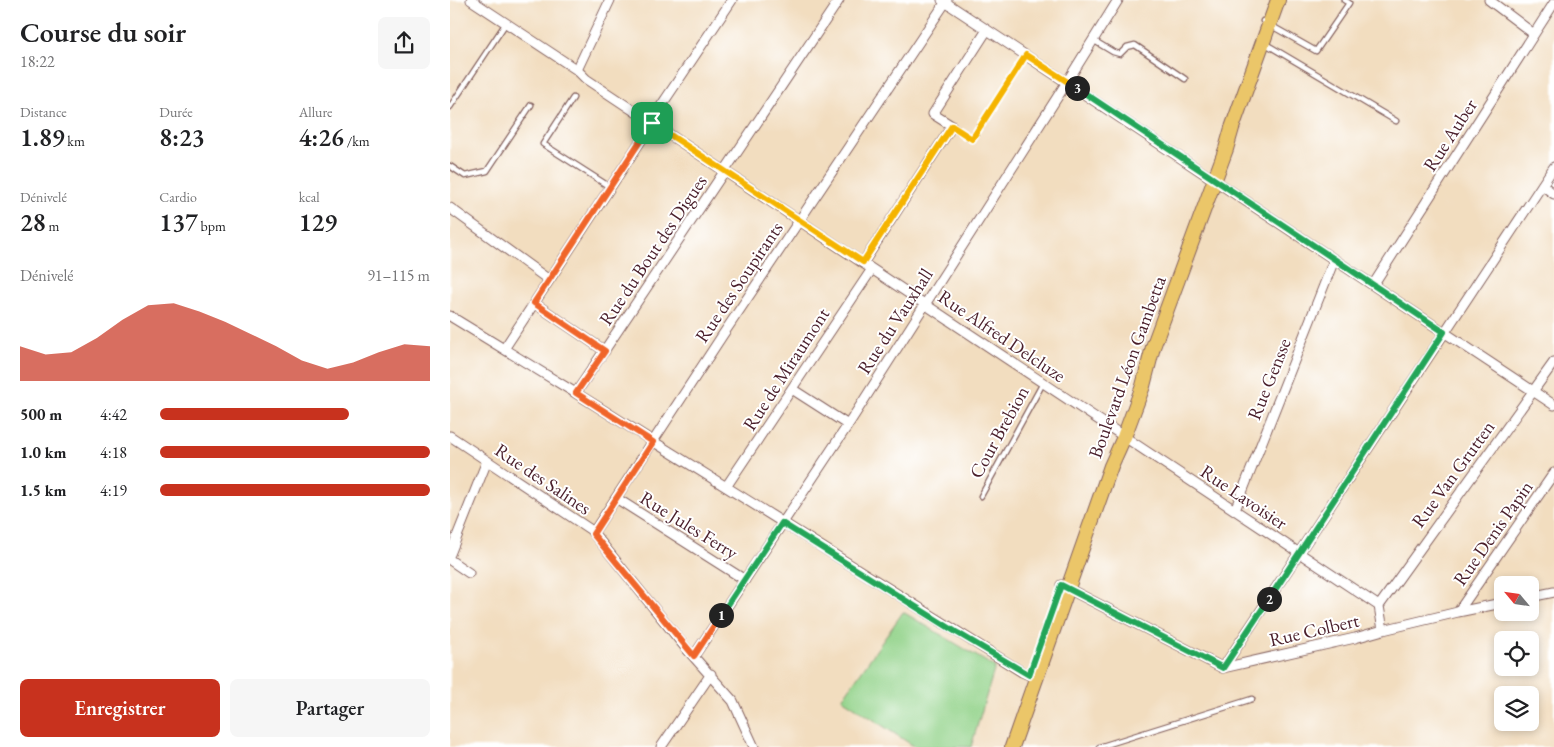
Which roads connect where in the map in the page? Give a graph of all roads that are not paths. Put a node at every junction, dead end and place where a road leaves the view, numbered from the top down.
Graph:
1 (471, 0) edge
2 (610, 0) edge
3 (732, 0) edge
4 (839, 0) edge
5 (1118, 0) edge
6 (1270, 0) edge
7 (1278, 0) edge
8 (1344, 0) edge
9 (1488, 0) edge
10 (945, 1) edge
11 (1554, 3) edge
12 (506, 23) junction
13 (1266, 23) junction
14 (988, 30) junction
15 (1534, 34) junction
16 (1093, 40) junction
17 (1263, 42) junction
18 (1026, 55) junction
19 (576, 70) junction
20 (1185, 79) dead end
21 (1067, 82) junction
22 (573, 98) dead end
23 (531, 105) dead end
24 (450, 107) edge
25 (1396, 121) dead end
26 (652, 123) junction
27 (952, 126) junction
28 (450, 166) edge
29 (1554, 167) edge
30 (725, 171) junction
31 (1211, 178) junction
32 (1542, 185) junction
33 (610, 187) junction
34 (1554, 194) edge
35 (450, 208) edge
36 (800, 220) junction
37 (1334, 260) junction
38 (863, 262) junction
39 (872, 269) junction
40 (550, 280) junction
41 (1373, 285) junction
42 (534, 303) junction
43 (926, 304) junction
44 (450, 316) edge
45 (1444, 332) junction
46 (504, 349) junction
47 (605, 351) junction
48 (1554, 362) edge
49 (1043, 383) junction
50 (792, 388) junction
51 (1533, 391) junction
52 (576, 393) junction
53 (1554, 405) edge
54 (848, 425) junction
55 (1120, 434) junction
56 (450, 436) edge
57 (653, 442) junction
58 (487, 461) junction
59 (1554, 473) edge
60 (726, 487) junction
61 (981, 496) dead end
62 (616, 498) junction
63 (1235, 510) junction
64 (782, 523) junction
65 (593, 534) junction
66 (1299, 553) junction
67 (450, 554) edge
68 (450, 560) edge
69 (469, 573) dead end
70 (745, 580) junction
71 (1064, 586) junction
72 (1554, 592) edge
73 (1539, 595) edge
74 (1494, 605) edge
75 (1379, 606) junction
76 (1458, 612) junction
77 (1383, 630) junction
78 (694, 656) junction
79 (1223, 668) junction
80 (711, 674) junction
81 (1032, 677) junction
82 (1252, 699) dead end
83 (661, 747) edge
84 (754, 747) edge
85 (1003, 747) edge
86 (1012, 747) edge
87 (1099, 747) edge

1 - 12 street, Rue Alfred Delcluze
2 - 19 street
3 - 26 street
4 - 30 street, Rue du Bout des Digues
5 - 16 street, Rue du Vauxhall
6 - 13 main road, Boulevard Léon Gambetta
7 - 13 main road, Boulevard Léon Gambetta
8 - 13 lane
9 - 15 street
10 - 14 street
10 - 36 street, Rue des Soupirants
11 - 15 street, Rue Auber
12 - 19 street, Rue Alfred Delcluze
12 - 24 lane
13 - 17 main road, Boulevard Léon Gambetta
13 - 31 main road, Boulevard Léon Gambetta
14 - 18 street
14 - 27 street
15 - 41 street, Rue Auber
16 - 20 lane
16 - 21 street, Rue du Vauxhall
17 - 25 lane
17 - 31 main road, Boulevard Léon Gambetta
18 - 21 street
18 - 27 lane
19 - 26 street, Rue Alfred Delcluze
21 - 31 street
21 - 43 street, Rue du Vauxhall
22 - 33 lane
23 - 28 lane
26 - 30 street, Rue Alfred Delcluze
26 - 33 street
27 - 38 street
29 - 32 street
30 - 36 street, Rue Alfred Delcluze
30 - 47 street, Rue du Bout des Digues
31 - 37 street
31 - 55 main road, Boulevard Léon Gambetta
32 - 34 street
32 - 45 street
33 - 40 street
35 - 40 street
36 - 38 street, Rue Alfred Delcluze
36 - 57 street, Rue des Soupirants
37 - 41 street
37 - 63 street, Rue Gensse
38 - 39 street, Rue Alfred Delcluze
39 - 43 street, Rue Alfred Delcluze
39 - 50 street, Rue de Miraumont
40 - 42 street
41 - 45 street
42 - 46 street
42 - 47 street
43 - 49 street, Rue Alfred Delcluze
43 - 54 street, Rue du Vauxhall
44 - 46 street
45 - 51 street
45 - 66 street
46 - 52 street
47 - 52 street, Rue du Bout des Digues
48 - 51 street, Rue Van Grutten
49 - 55 street, Rue Alfred Delcluze
49 - 61 lane, Cour Brebion
50 - 54 street
50 - 60 street, Rue de Miraumont
51 - 53 street
51 - 75 street, Rue Van Grutten
52 - 57 street
54 - 64 street, Rue du Vauxhall
55 - 63 street, Rue Lavoisier
55 - 71 main road, Boulevard Léon Gambetta
56 - 58 street, Rue des Salines
57 - 60 street
57 - 62 street, Rue des Soupirants
58 - 65 street, Rue des Salines
58 - 67 street
59 - 76 street, Rue Denis Papin
60 - 64 street
62 - 65 street, Rue des Soupirants
62 - 70 street, Rue Jules Ferry
63 - 66 street, Rue Lavoisier
64 - 70 street, Rue du Vauxhall
64 - 81 street
65 - 78 street, Rue des Salines
66 - 75 street, Rue Lavoisier
66 - 79 street
68 - 69 street
70 - 78 street, Rue du Vauxhall
71 - 79 street
71 - 81 main road, Boulevard Léon Gambetta
72 - 73 street
74 - 76 street, Rue Colbert
75 - 77 street
76 - 77 street, Rue Colbert
77 - 79 street, Rue Colbert
78 - 80 street, Rue des Salines
80 - 83 street
80 - 84 street, Rue des Salines
81 - 85 main road, Boulevard Léon Gambetta
81 - 86 main road, Boulevard Léon Gambetta
82 - 87 lane

